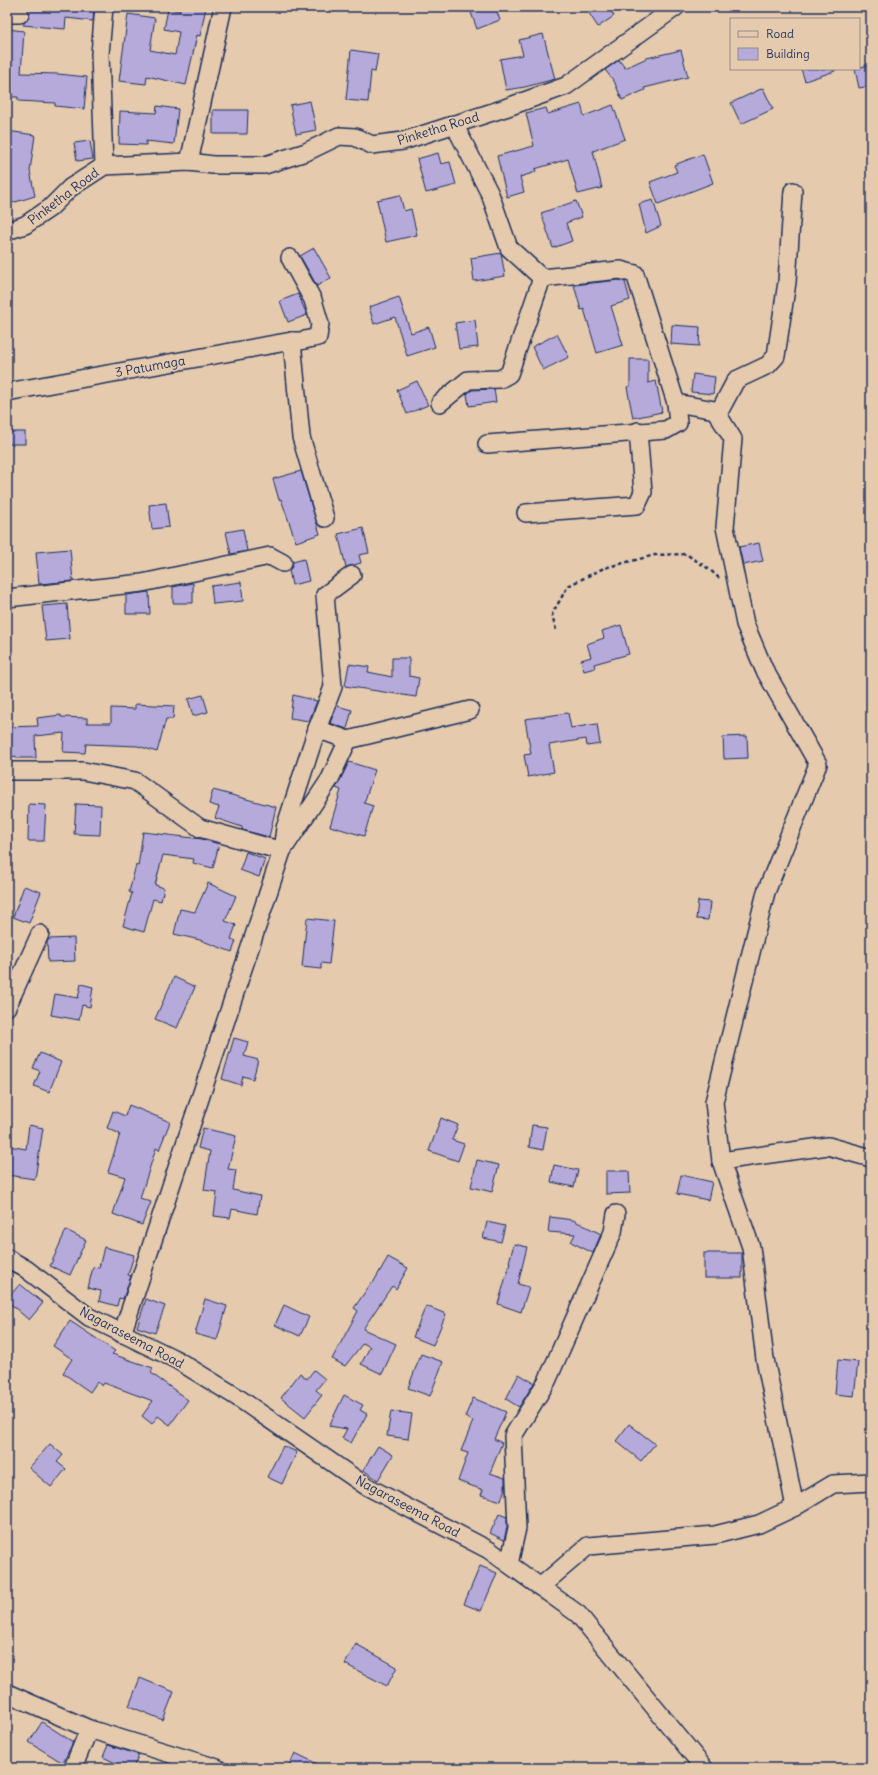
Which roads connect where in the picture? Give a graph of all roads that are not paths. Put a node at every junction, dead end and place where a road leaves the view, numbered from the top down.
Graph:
1 (104, 7) edge
2 (223, 7) edge
3 (676, 7) edge
4 (454, 124) junction
5 (189, 162) junction
6 (104, 166) junction
7 (793, 191) dead end
8 (7, 231) edge
9 (290, 258) dead end
10 (542, 278) junction
11 (292, 341) junction
12 (7, 392) edge
13 (440, 403) dead end
14 (676, 403) junction
15 (719, 412) junction
16 (638, 432) junction
17 (487, 444) dead end
18 (526, 513) dead end
19 (326, 518) dead end
20 (283, 563) dead end
21 (352, 575) dead end
22 (7, 598) edge
23 (470, 710) dead end
24 (316, 729) junction
25 (348, 740) junction
26 (7, 771) edge
27 (282, 851) junction
28 (40, 934) dead end
29 (7, 1007) edge
30 (871, 1158) edge
31 (721, 1160) junction
32 (616, 1214) dead end
33 (7, 1258) edge
34 (122, 1334) junction
35 (871, 1482) edge
36 (795, 1507) junction
37 (509, 1564) junction
38 (540, 1587) junction
39 (7, 1693) edge
40 (89, 1729) junction
41 (73, 1768) edge
42 (217, 1768) edge
43 (704, 1768) edge

1 - 6 street
2 - 5 street
3 - 4 street, Pinketha Road
4 - 5 street, Pinketha Road
4 - 10 street
5 - 6 street, Pinketha Road
6 - 8 street, Pinketha Road
7 - 15 street
9 - 11 street, 3 Patumaga
10 - 13 street
10 - 14 street
11 - 12 street, 3 Patumaga
11 - 19 street
14 - 15 street
14 - 16 street
15 - 31 street
16 - 17 street
16 - 18 street
20 - 22 street
21 - 24 street
23 - 25 street
24 - 25 street
24 - 27 street
25 - 27 street
26 - 27 street
27 - 34 street
28 - 29 street
30 - 31 street
31 - 36 street
32 - 37 street
33 - 34 street, Nagaraseema Road
34 - 37 street, Nagaraseema Road
35 - 36 street
36 - 38 street
37 - 38 street, Nagaraseema Road
38 - 43 street, Nagaraseema Road
39 - 40 street
40 - 41 street
40 - 42 street

